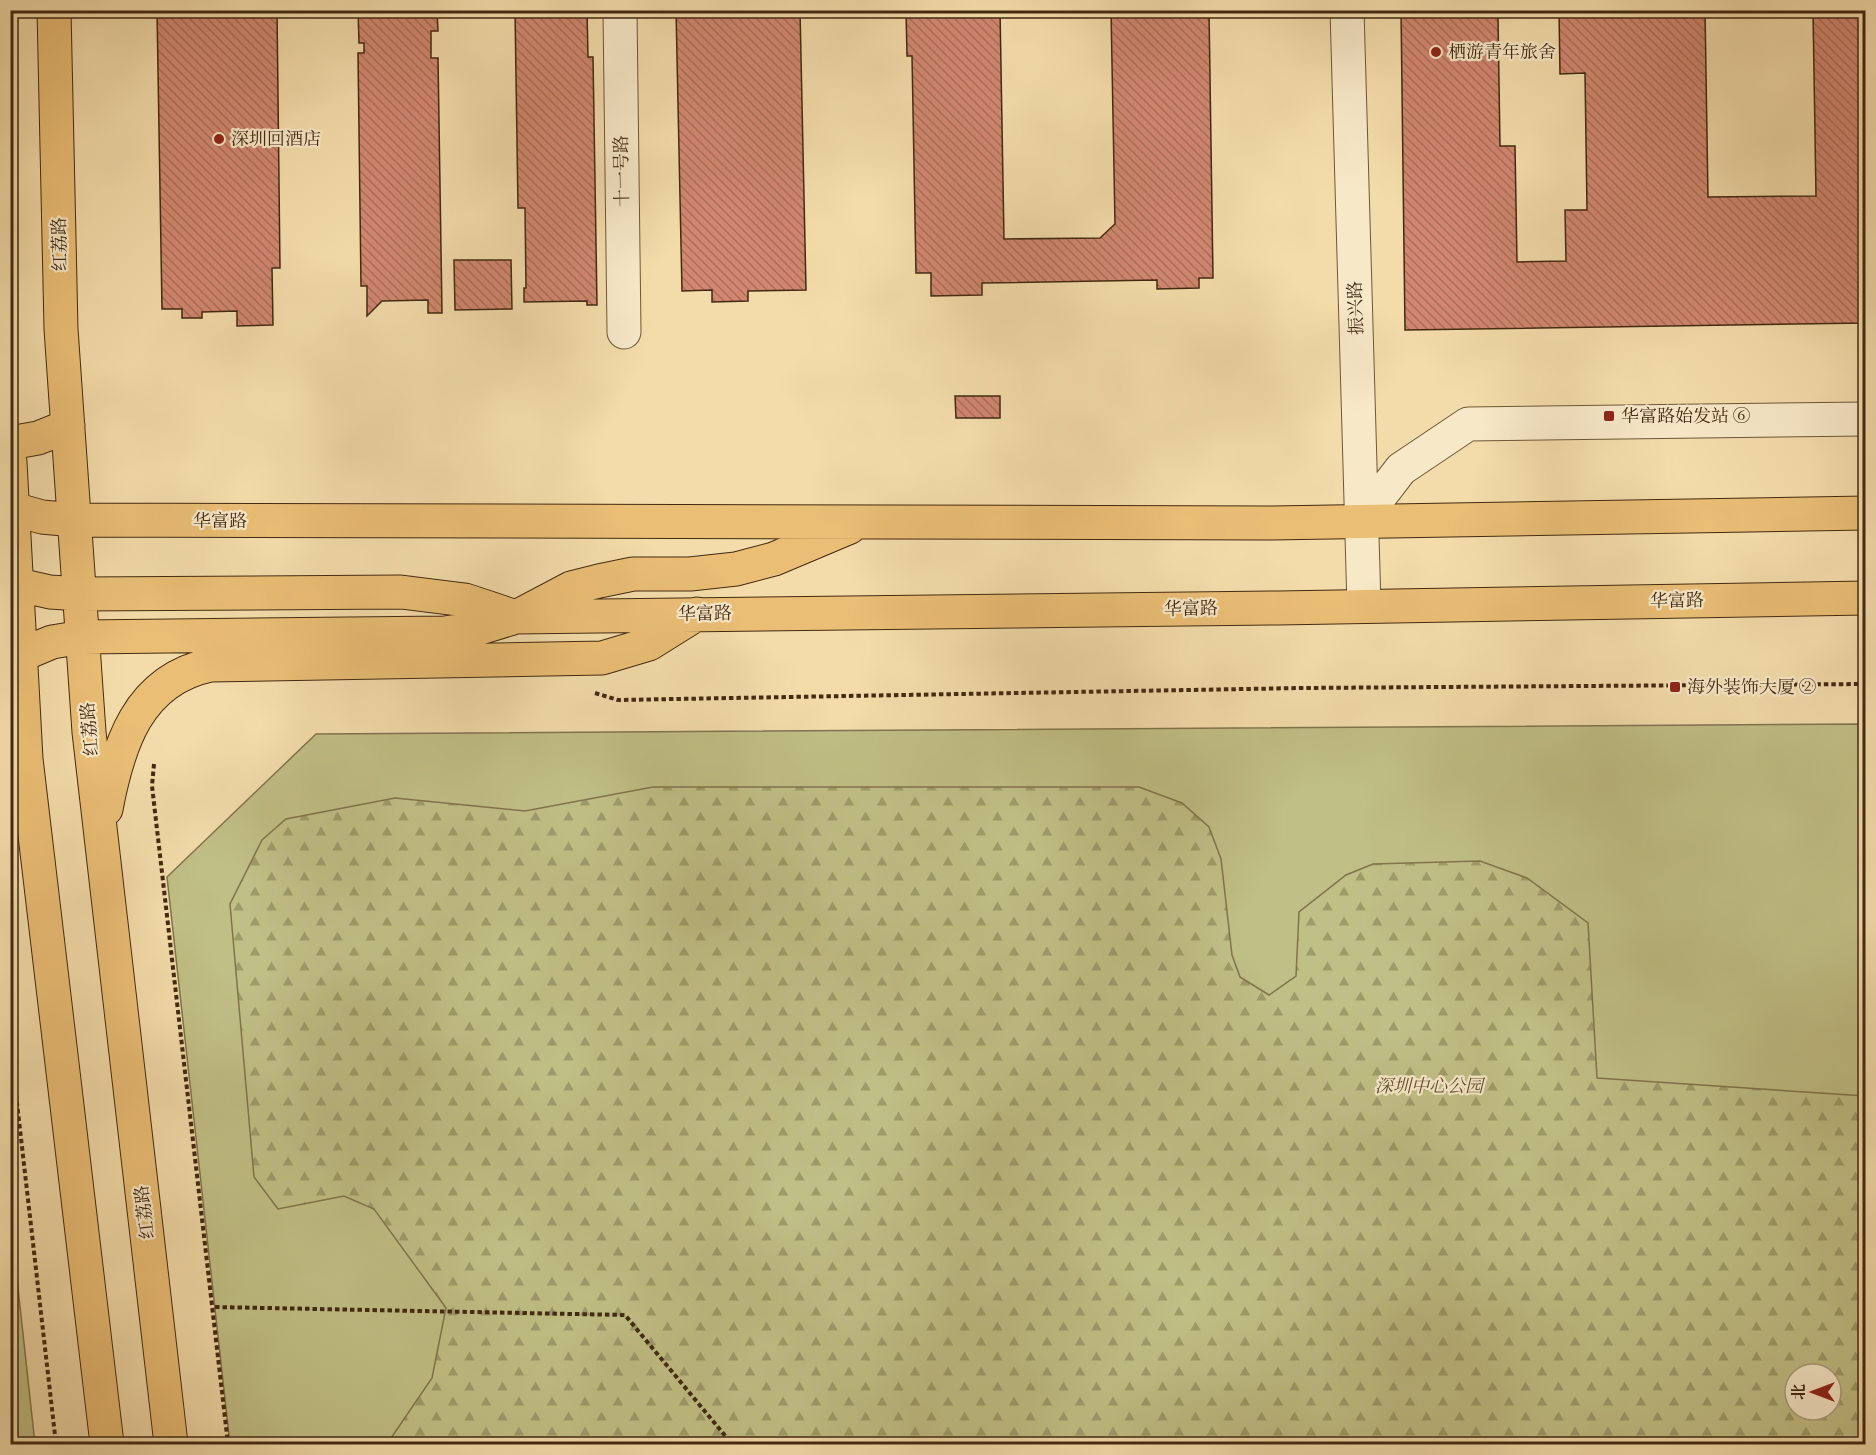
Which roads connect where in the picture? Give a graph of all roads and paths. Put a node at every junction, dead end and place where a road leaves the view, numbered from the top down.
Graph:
1 (54, 10) edge
2 (620, 10) edge
3 (1347, 10) edge
4 (624, 332) dead end
5 (1866, 419) edge
6 (68, 426) junction
7 (10, 442) edge
8 (10, 462) edge
9 (12, 508) edge
10 (1866, 513) edge
11 (74, 520) junction
12 (862, 522) junction
13 (1361, 522) junction
14 (14, 584) edge
15 (80, 594) junction
16 (1866, 598) edge
17 (1364, 606) junction
18 (697, 614) junction
19 (516, 617) junction
20 (83, 637) junction
21 (21, 655) junction
22 (1866, 684) edge
23 (590, 691) dead end
24 (154, 756) dead end
25 (10, 812) edge
26 (102, 834) junction
27 (43, 907) junction
28 (10, 1042) edge
29 (215, 1307) dead end
30 (56, 1444) edge
31 (107, 1444) edge
32 (171, 1444) edge
33 (228, 1444) edge
34 (732, 1444) edge

1 - 6 main road, 红荔路
2 - 4 street, 十一号路
3 - 13 street, 振兴路
5 - 13 street
6 - 7 main road
6 - 11 main road, 红荔路
8 - 9 main road
9 - 11 main road, 华富路
9 - 14 main road
10 - 13 main road, 华富路
11 - 12 main road, 华富路
11 - 15 main road, 红荔路
12 - 13 main road, 华富路
12 - 19 main road, 华富路
13 - 17 street, 振兴路
14 - 15 main road, 华富路
14 - 21 main road
15 - 19 main road, 华富路
15 - 20 main road, 红荔路
16 - 17 main road, 华富路
17 - 18 main road, 华富路
18 - 19 main road, 华富路
18 - 26 main road
19 - 20 main road, 华富路
20 - 21 main road, 华富路
20 - 26 main road, 红荔路
21 - 27 main road
22 - 23 path
24 - 33 path
25 - 27 main road
26 - 32 main road, 红荔路
27 - 31 main road
28 - 30 path
29 - 34 path

